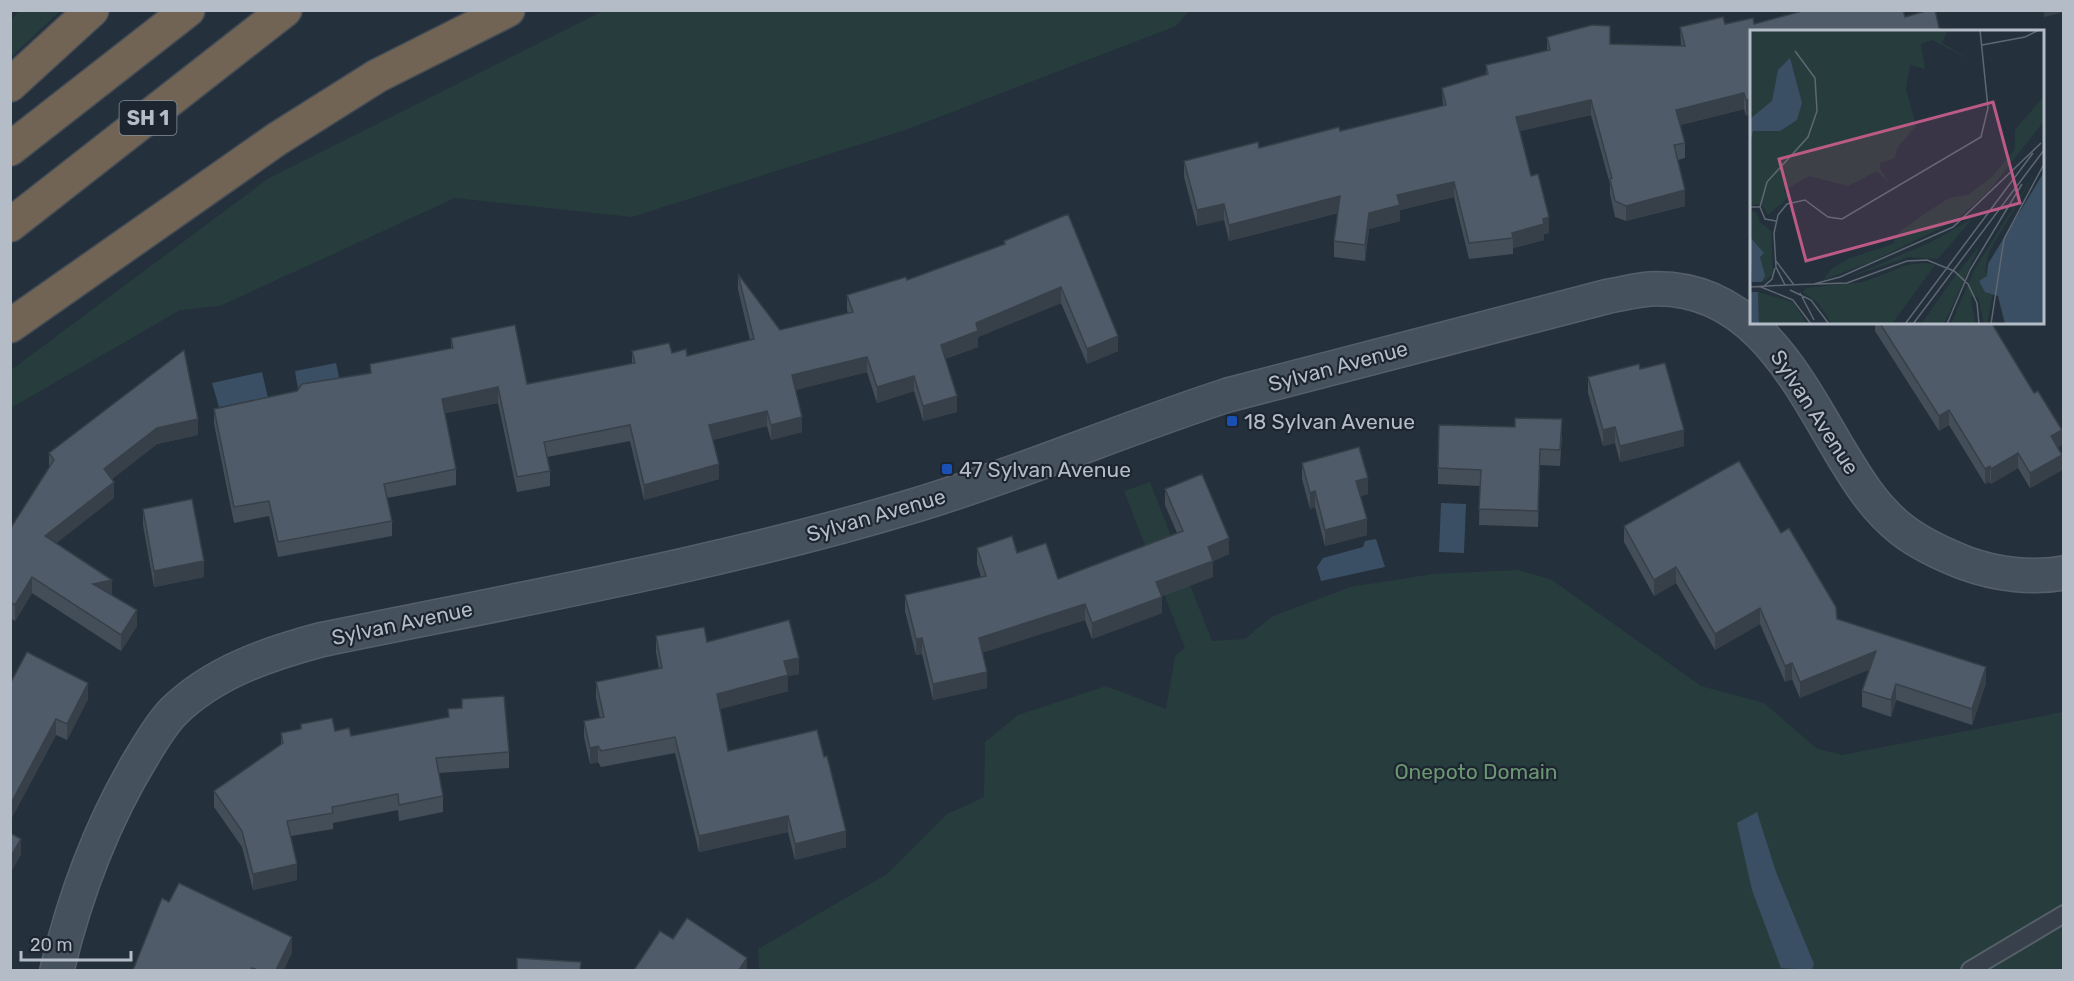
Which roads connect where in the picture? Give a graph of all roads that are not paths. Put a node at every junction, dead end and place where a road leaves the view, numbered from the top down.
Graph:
1 (92, 10) edge
2 (188, 10) edge
3 (285, 10) edge
4 (508, 10) edge
5 (10, 85) edge
6 (10, 149) edge
7 (10, 225) edge
8 (10, 326) edge
9 (2064, 573) edge
10 (2064, 914) edge
11 (57, 970) edge
12 (1970, 970) edge

1 - 5 highway
2 - 6 highway, SH 1
3 - 7 highway, SH 1
4 - 8 highway
9 - 11 main road, Sylvan Avenue
10 - 12 lane

